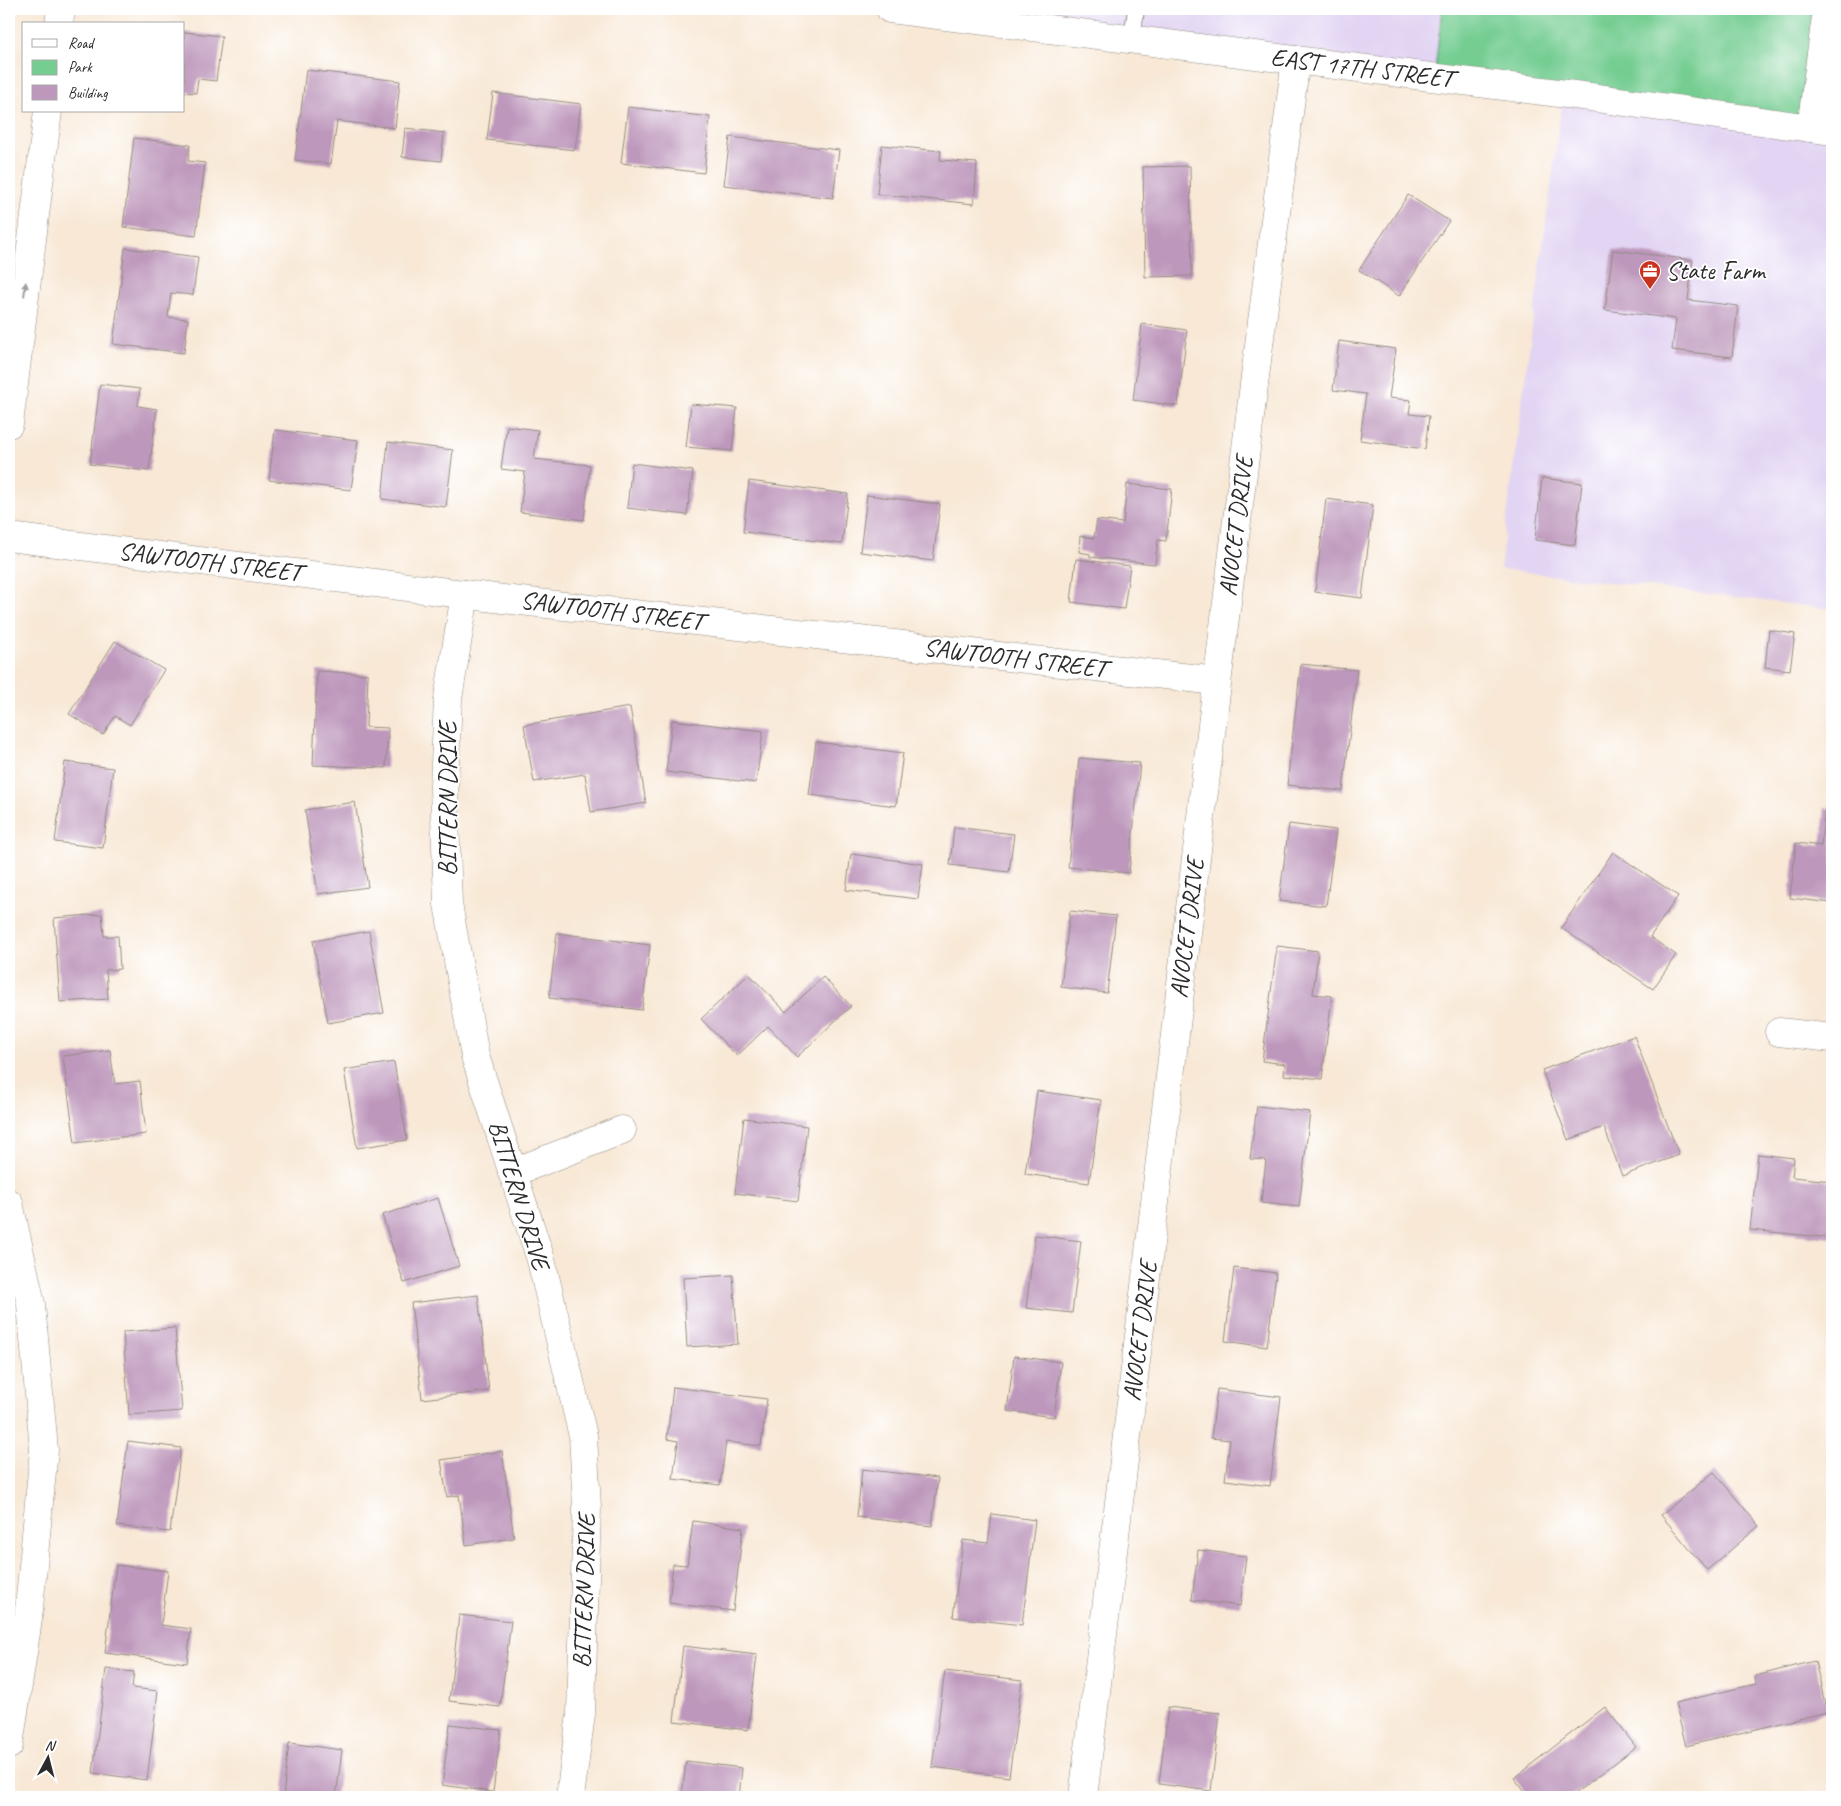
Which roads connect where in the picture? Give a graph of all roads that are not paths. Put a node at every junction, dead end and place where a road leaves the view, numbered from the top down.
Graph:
1 (61, 9) edge
2 (890, 9) edge
3 (1136, 9) edge
4 (1826, 9) edge
5 (60, 22) edge
6 (1132, 40) junction
7 (1296, 60) junction
8 (48, 112) edge
9 (1822, 130) edge
10 (9, 424) edge
11 (9, 537) edge
12 (466, 594) junction
13 (1217, 681) junction
14 (1779, 1032) dead end
15 (1832, 1038) edge
16 (622, 1130) dead end
17 (512, 1173) junction
18 (9, 1203) edge
19 (9, 1745) edge
20 (570, 1797) edge
21 (1083, 1797) edge

1 - 5 street
2 - 6 street, EAST 17TH STREET
3 - 6 lane
4 - 9 street
6 - 7 street, EAST 17TH STREET
7 - 9 street, EAST 17TH STREET
7 - 13 street, AVOCET DRIVE
10 -> 8 street
11 - 12 street, SAWTOOTH STREET
12 - 13 street, SAWTOOTH STREET
12 - 17 street, BITTERN DRIVE
13 - 21 street, AVOCET DRIVE
14 - 15 street
16 - 17 street
17 - 20 street, BITTERN DRIVE
18 - 19 street

